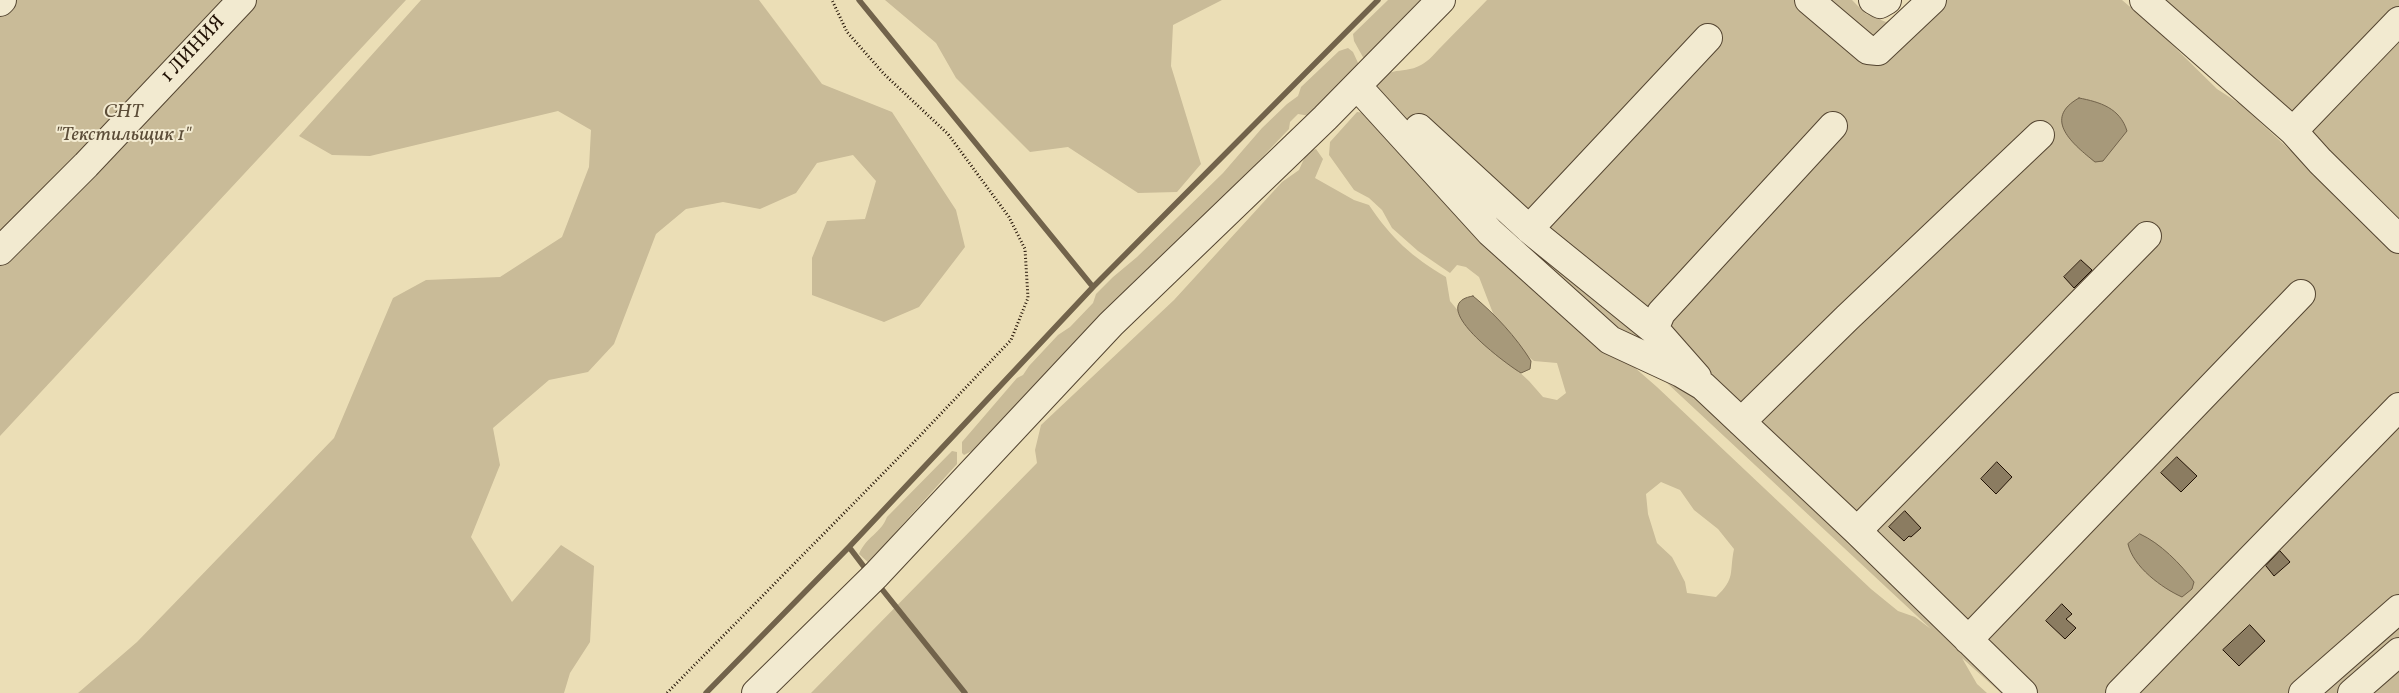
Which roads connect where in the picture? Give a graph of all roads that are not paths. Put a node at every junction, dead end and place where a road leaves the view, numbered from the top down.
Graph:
1 (242, 0) edge
2 (1441, 0) edge
3 (1809, 0) edge
4 (1873, 0) edge
5 (1887, 0) edge
6 (1932, 0) edge
7 (2144, 0) edge
8 (2399, 21) edge
9 (1708, 38) dead end
10 (1357, 86) junction
11 (1833, 126) dead end
12 (1419, 128) dead end
13 (2293, 131) junction
14 (2040, 135) dead end
15 (1529, 229) junction
16 (2147, 236) dead end
17 (2399, 239) edge
18 (0, 251) edge
19 (2301, 294) dead end
20 (1654, 330) junction
21 (1703, 386) junction
22 (2399, 407) edge
23 (1741, 422) junction
24 (1857, 531) junction
25 (2399, 609) edge
26 (1968, 640) junction
27 (2399, 652) edge
28 (756, 693) edge
29 (2023, 693) edge
30 (2120, 693) edge
31 (2303, 693) edge
32 (2352, 693) edge

1 - 18 street, 1 ЛИНИЯ
2 - 10 street
3 - 6 street
4 - 5 street
7 - 13 street
8 - 13 street
9 - 15 street
10 - 21 street
10 - 28 street
11 - 20 street
12 - 15 street
13 - 17 street
14 - 23 street
15 - 20 street
16 - 24 street
19 - 26 street
20 - 21 street
21 - 23 street
22 - 30 street
23 - 24 street
24 - 26 street
25 - 31 street
26 - 29 street
27 - 32 street

